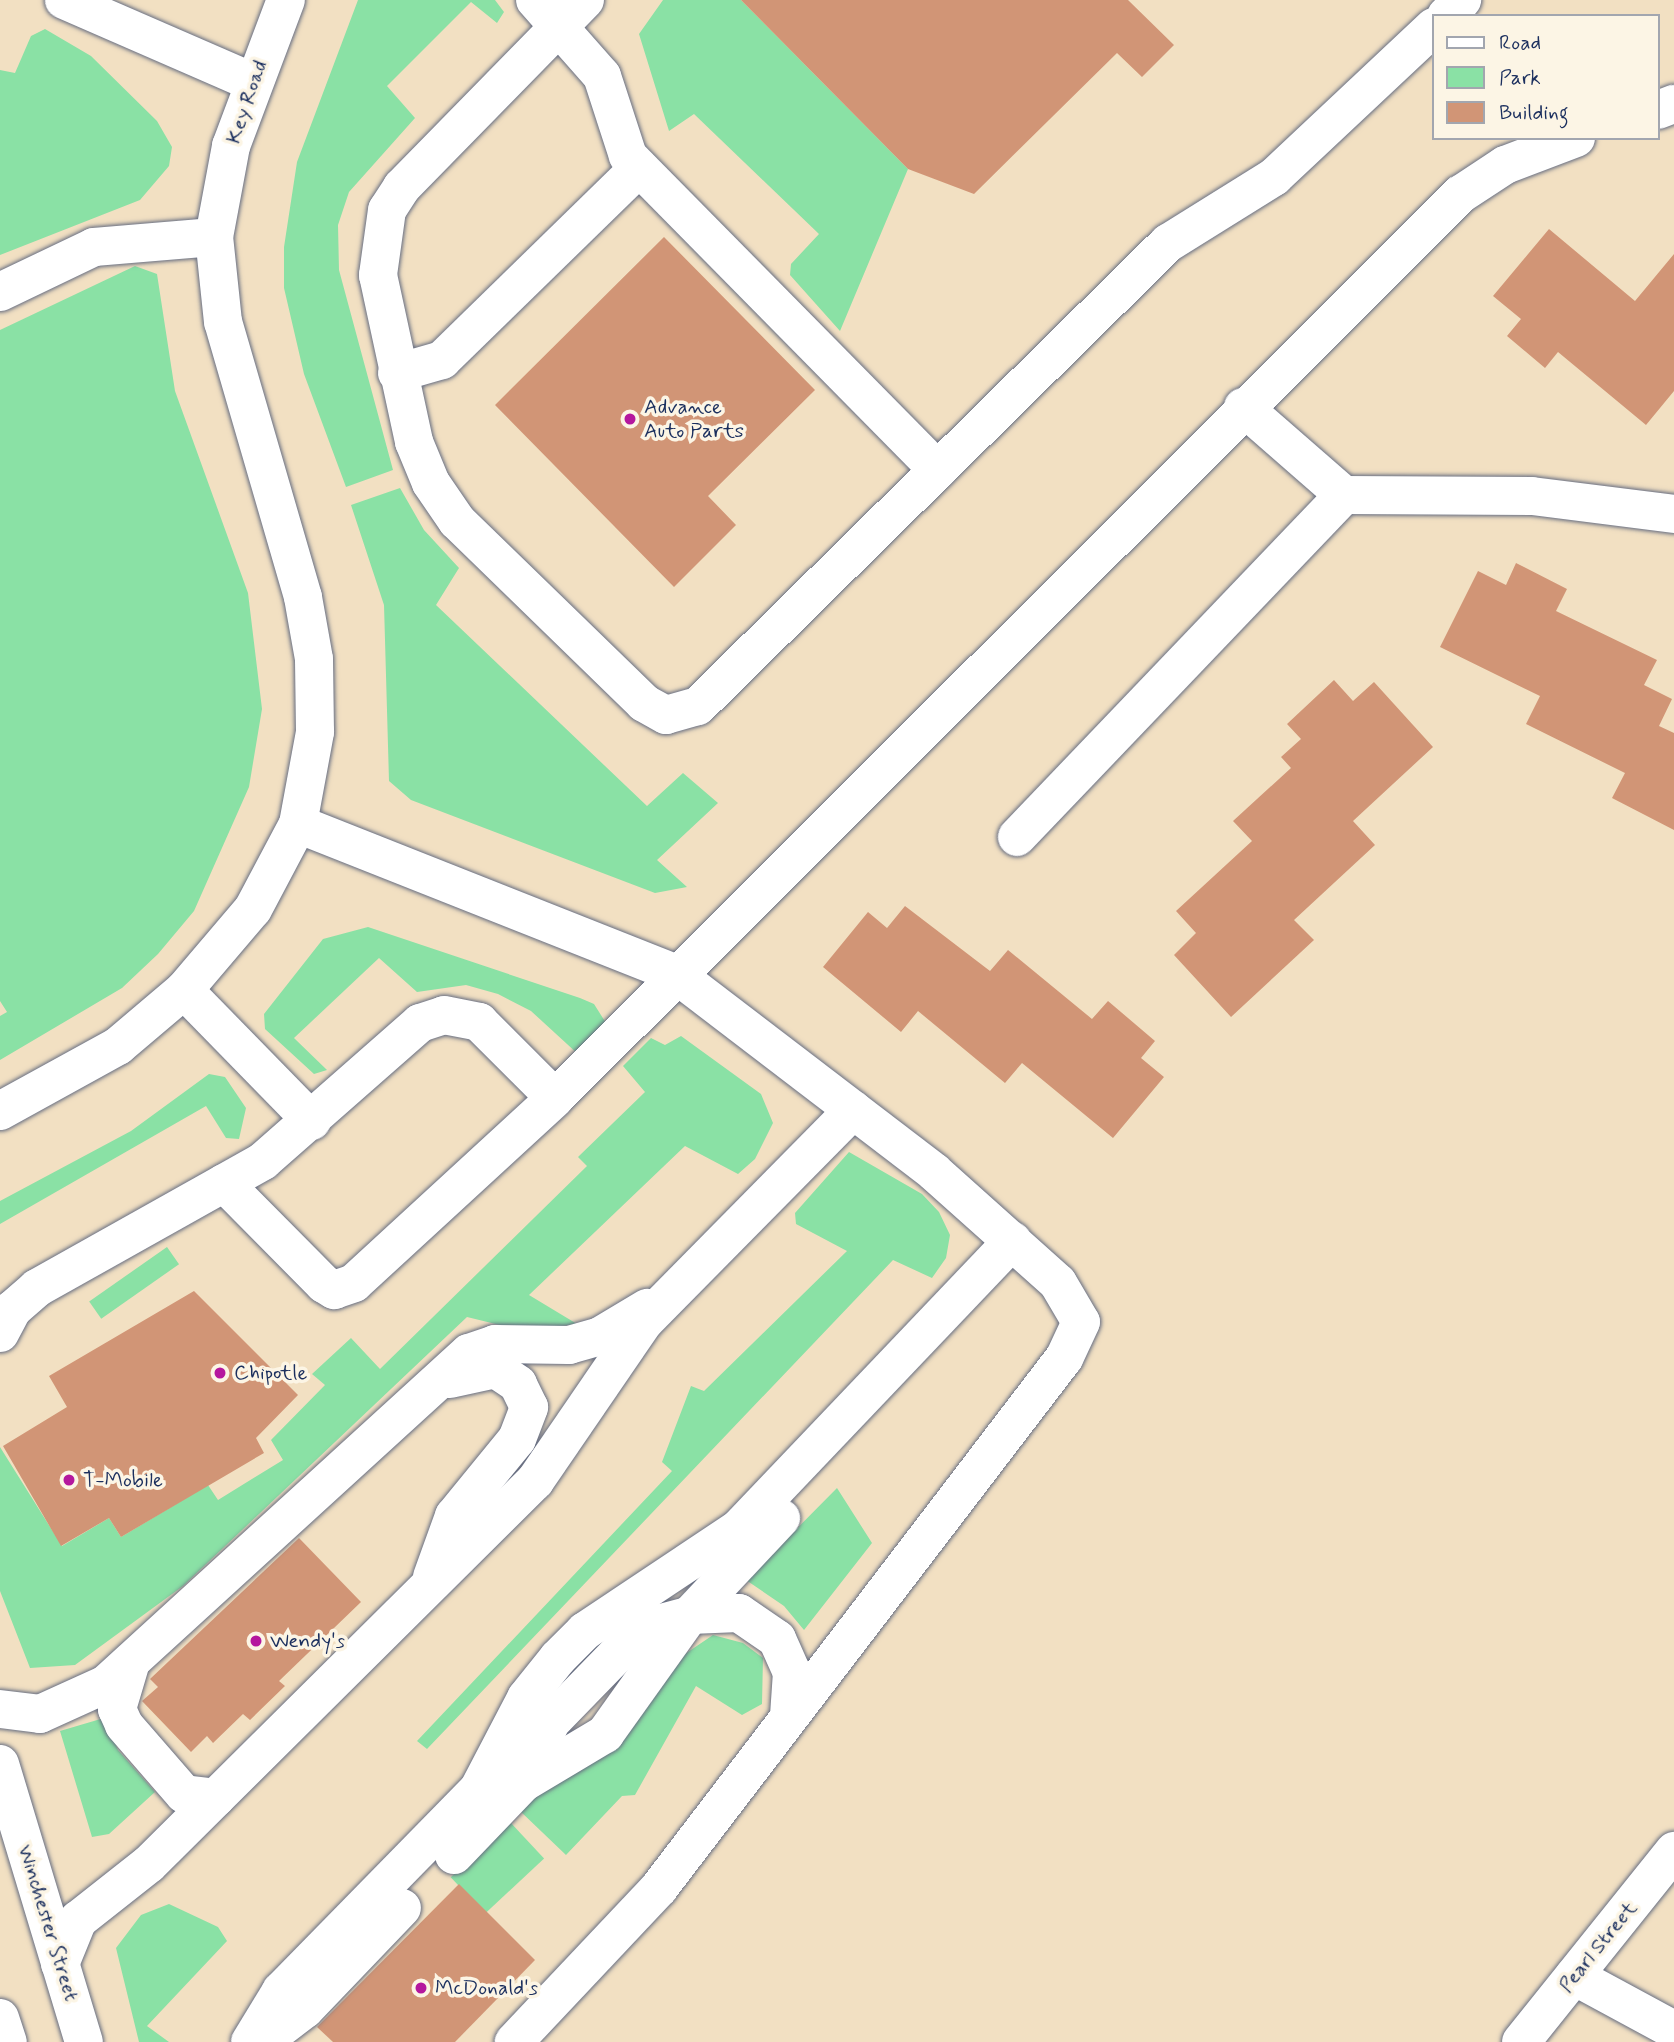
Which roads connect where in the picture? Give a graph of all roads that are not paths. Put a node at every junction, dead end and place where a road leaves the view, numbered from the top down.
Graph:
1 (64, 0) edge
2 (286, 0) edge
3 (1462, 0) edge
4 (560, 8) edge
5 (1448, 14) edge
6 (1432, 29) edge
7 (253, 82) junction
8 (1571, 140) edge
9 (639, 168) junction
10 (216, 222) junction
11 (0, 292) edge
12 (397, 373) junction
13 (1243, 407) junction
14 (938, 470) junction
15 (1344, 495) junction
16 (1674, 514) edge
17 (298, 824) junction
18 (1017, 837) dead end
19 (674, 973) junction
20 (184, 990) junction
21 (555, 1098) junction
22 (853, 1110) junction
23 (0, 1111) edge
24 (312, 1121) junction
25 (224, 1184) junction
26 (1012, 1241) junction
27 (675, 1289) junction
28 (0, 1334) edge
29 (407, 1406) junction
30 (849, 1412) junction
31 (427, 1589) junction
32 (690, 1615) junction
33 (130, 1665) junction
34 (0, 1709) edge
35 (789, 1716) junction
36 (0, 1764) edge
37 (216, 1798) junction
38 (1674, 1852) edge
39 (60, 1964) junction
40 (1574, 1976) junction
41 (0, 2018) edge
42 (1674, 2030) edge
43 (8, 2042) edge
44 (84, 2042) edge
45 (250, 2042) edge
46 (262, 2042) edge
47 (514, 2042) edge
48 (1521, 2042) edge

1 - 7 street
2 - 7 street, Key Road
3 - 5 street
4 - 9 street
4 - 12 street
6 - 14 street
7 - 10 street, Key Road
8 - 13 street
9 - 12 street
9 - 14 street
10 - 11 street
10 - 17 street
12 - 14 street
13 - 15 street
13 - 19 street
15 - 16 street
15 - 18 street
17 - 19 street
17 - 20 street
19 - 21 street
19 - 22 street
20 - 23 street
20 - 24 street
21 - 24 street
21 - 25 street
22 - 26 street
22 - 27 street
24 - 25 street
25 - 28 street
26 - 30 street
26 - 35 street
27 - 29 street
27 - 31 street
29 - 31 street
29 - 33 street
30 - 32 street
30 - 45 street
31 - 37 street
32 - 35 street
32 - 46 street
33 - 34 street
33 - 37 street
35 - 47 street
36 - 39 street, Winchester Street
37 - 39 street
38 - 40 street, Pearl Street
39 - 44 street, Winchester Street
40 - 42 street
40 - 48 street, Pearl Street
41 - 43 street

